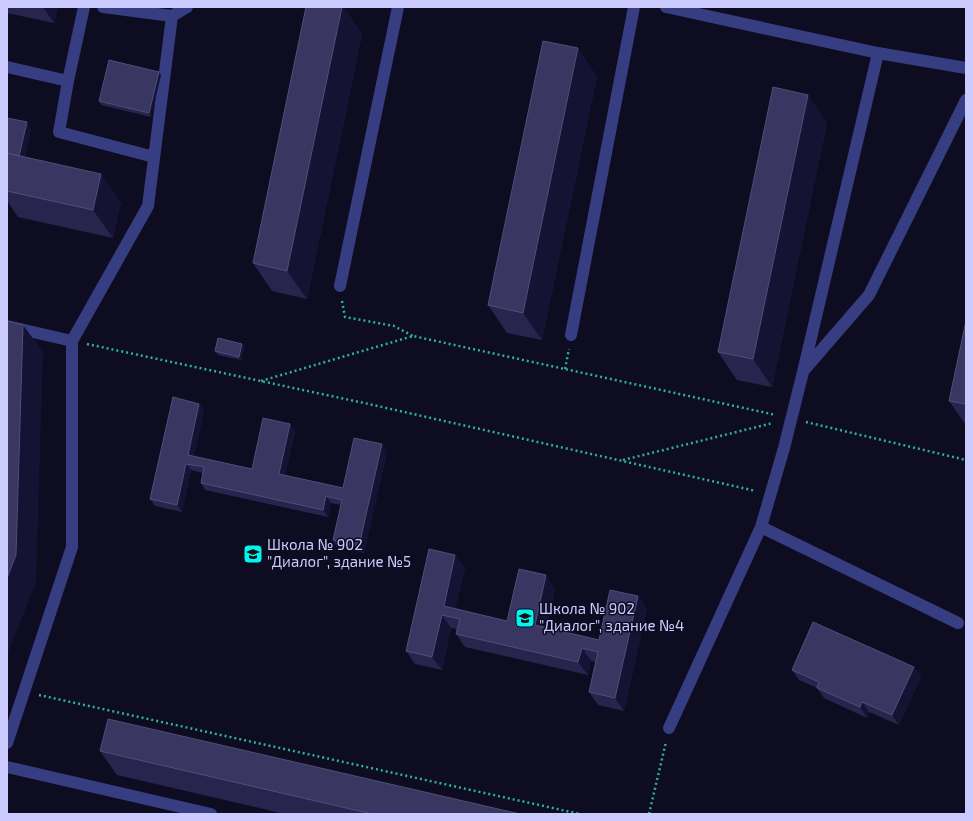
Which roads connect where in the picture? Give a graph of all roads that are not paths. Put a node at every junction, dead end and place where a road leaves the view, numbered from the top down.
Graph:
1 (103, 7) edge
2 (187, 7) edge
3 (398, 7) edge
4 (634, 7) edge
5 (666, 7) edge
6 (83, 9) edge
7 (172, 16) junction
8 (878, 53) junction
9 (7, 67) edge
10 (966, 68) edge
11 (68, 81) junction
12 (966, 100) edge
13 (154, 157) junction
14 (340, 286) road end
15 (7, 326) edge
16 (571, 335) dead end
17 (72, 341) junction
18 (803, 372) junction
19 (761, 527) junction
20 (958, 623) dead end
21 (669, 728) road end
22 (7, 743) edge
23 (7, 767) edge
24 (211, 814) edge

1 - 7 lane
2 - 7 lane
3 - 14 lane
4 - 16 lane
5 - 8 lane
6 - 11 lane
7 - 13 lane
8 - 10 lane
8 - 18 lane
9 - 11 lane
11 - 13 lane
12 - 18 lane
13 - 17 lane
15 - 17 lane
17 - 22 lane
18 - 19 lane
19 - 20 lane
19 - 21 lane
23 - 24 lane

